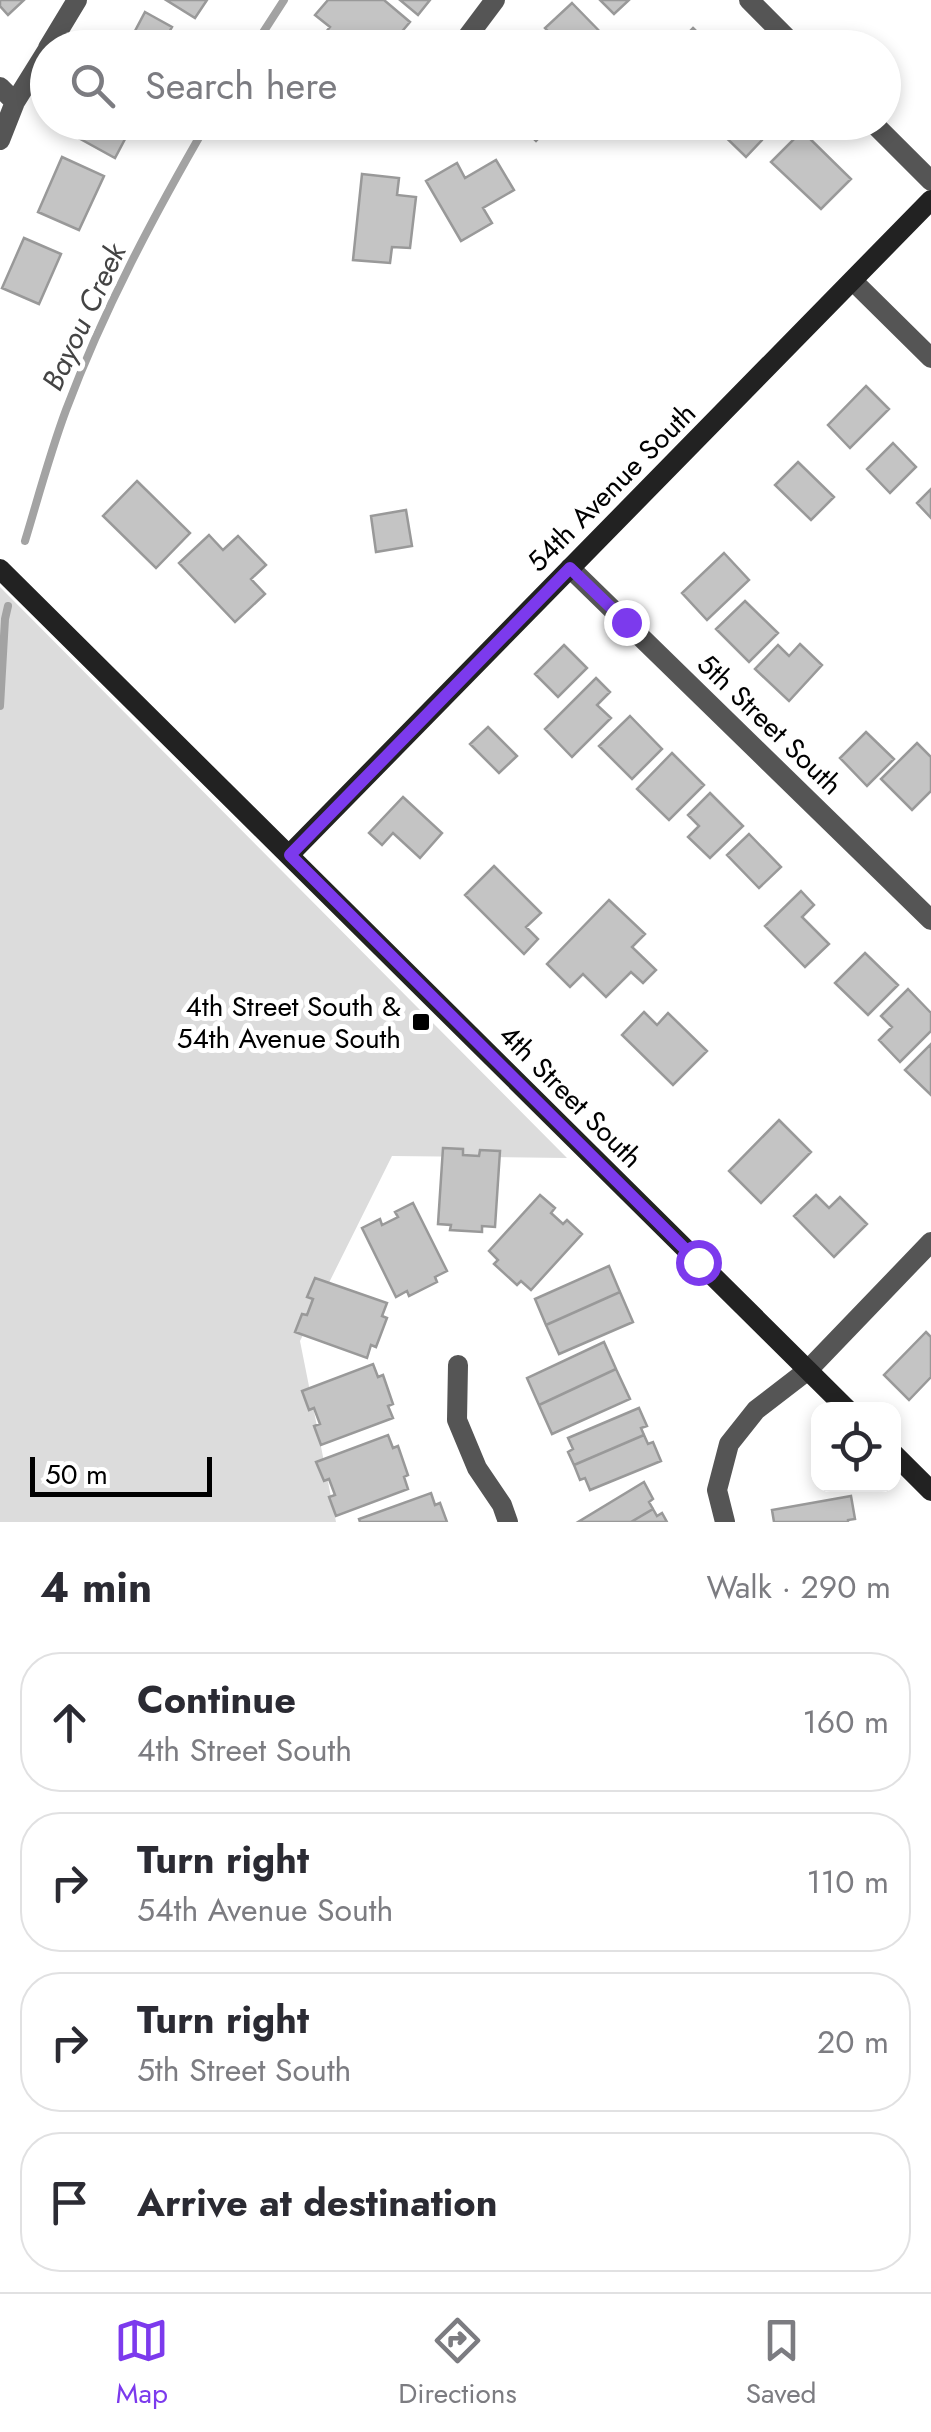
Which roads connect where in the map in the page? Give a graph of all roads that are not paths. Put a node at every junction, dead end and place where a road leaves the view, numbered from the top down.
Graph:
1 (78, 0) edge
2 (495, 0) edge
3 (749, 0) edge
4 (59, 30) edge
5 (473, 30) edge
6 (779, 30) edge
7 (30, 69) edge
8 (8, 94) edge
9 (0, 140) edge
10 (890, 140) edge
11 (931, 181) edge
12 (931, 200) edge
13 (852, 281) junction
14 (931, 358) edge
15 (570, 568) junction
16 (0, 569) edge
17 (290, 855) junction
18 (931, 920) edge
19 (931, 1242) edge
20 (458, 1366) dead end
21 (808, 1370) junction
22 (840, 1402) edge
23 (901, 1461) edge
24 (931, 1491) edge
25 (508, 1522) edge
26 (725, 1522) edge

1 - 4 street
2 - 5 street
3 - 6 street
7 - 8 street
8 - 9 street
10 - 11 street
12 - 13 street, 54th Avenue South
13 - 14 street
13 - 15 street, 54th Avenue South
15 - 17 street, 54th Avenue South
15 - 18 street, 5th Street South
16 - 17 street, 4th Street South
17 - 21 street, 4th Street South
19 - 21 street
20 - 25 street
21 - 22 street, 4th Street South
21 - 26 street
23 - 24 street

